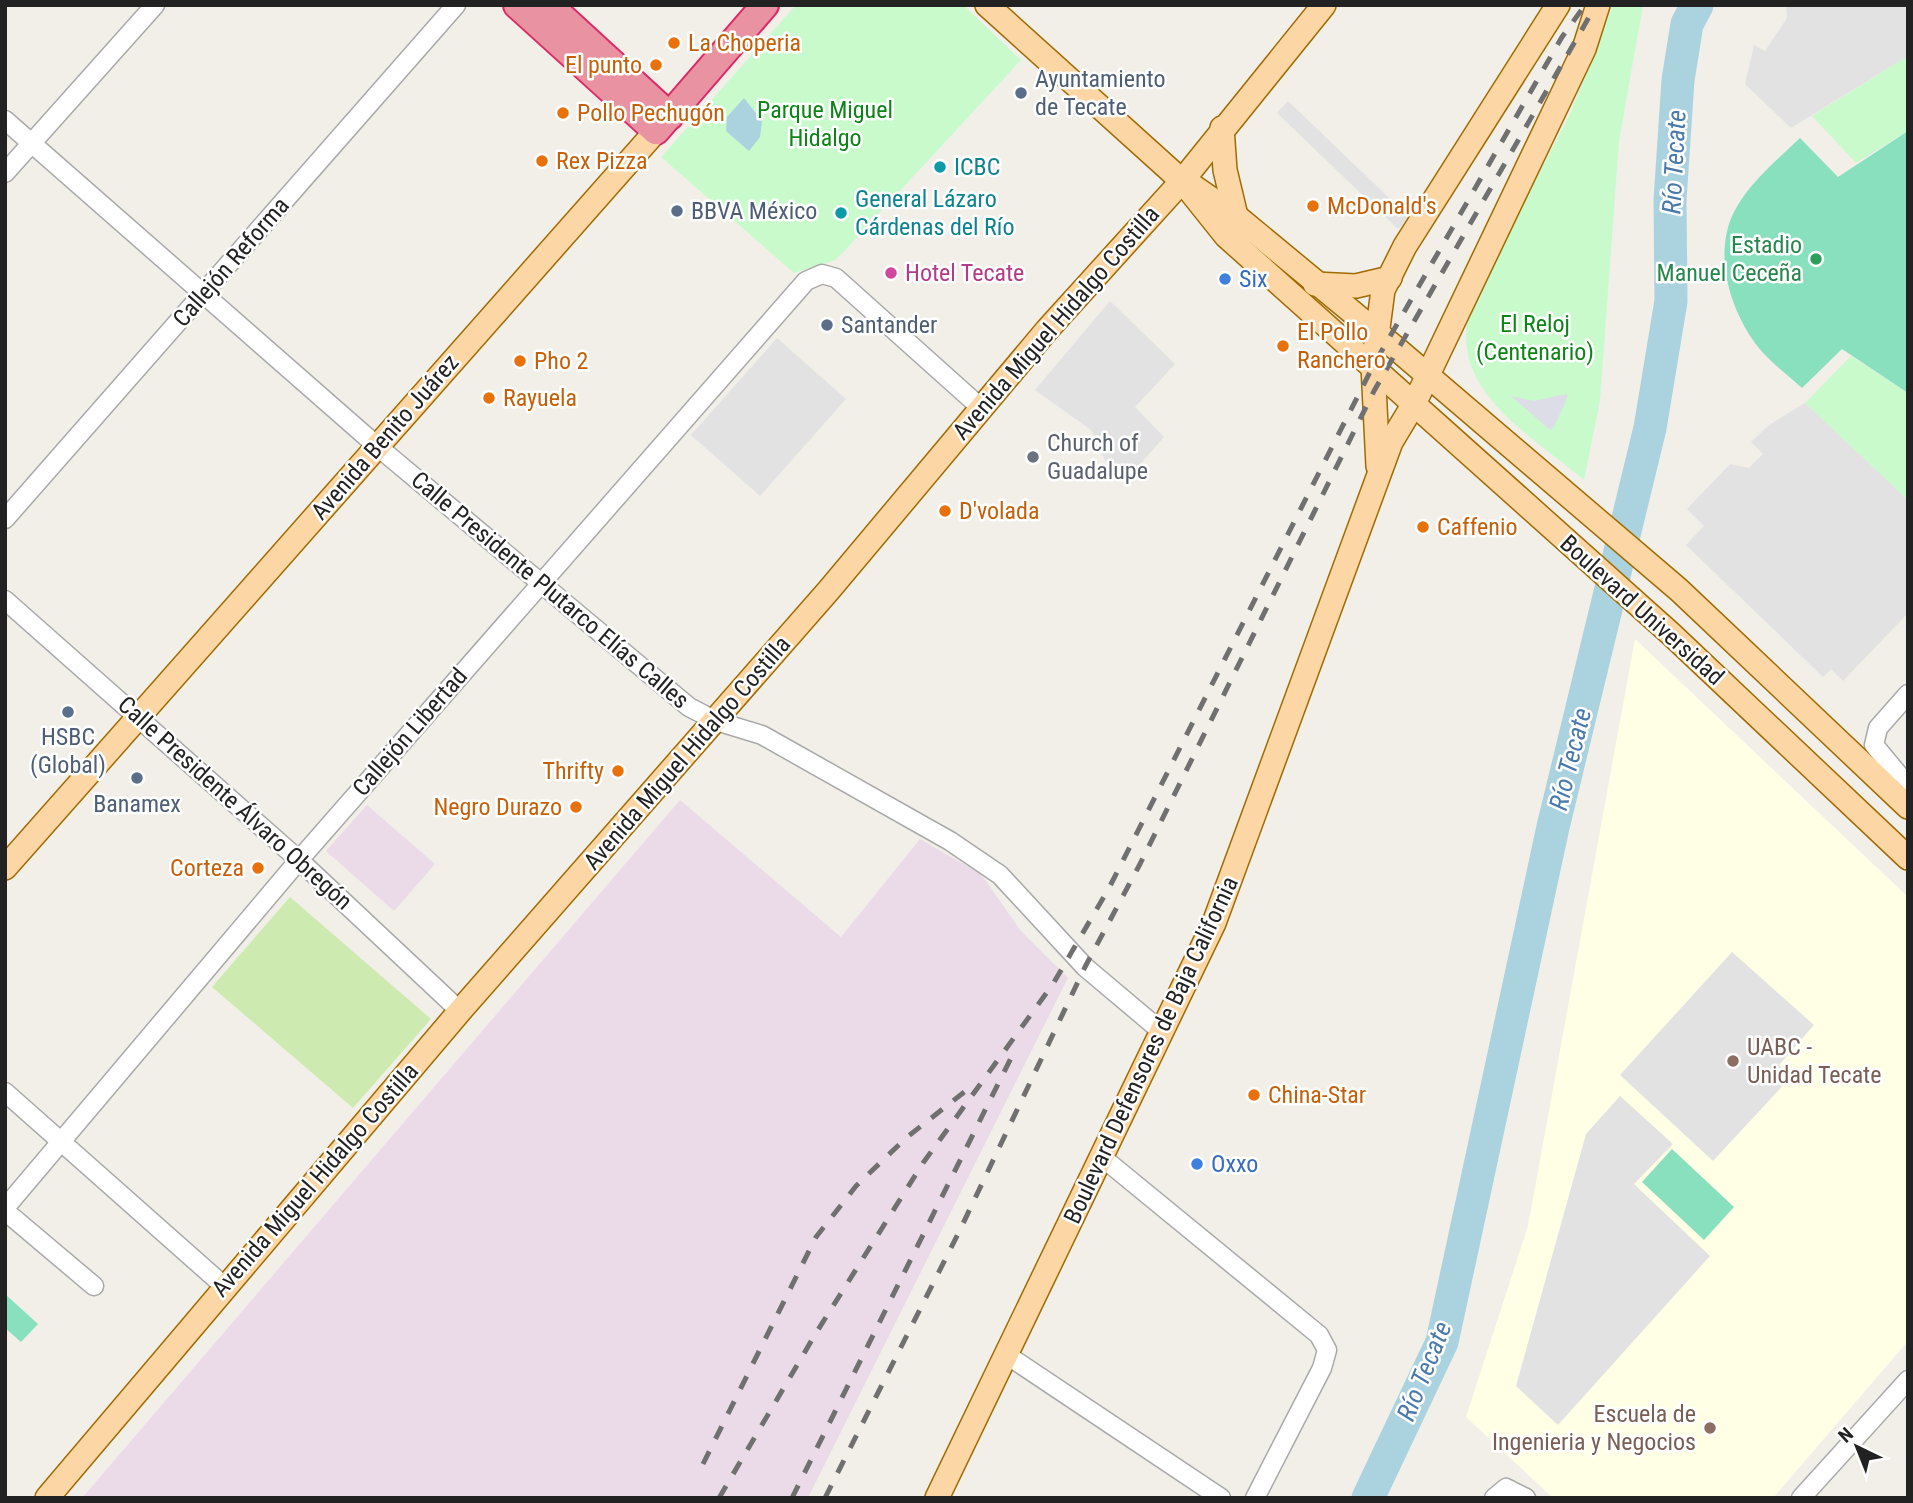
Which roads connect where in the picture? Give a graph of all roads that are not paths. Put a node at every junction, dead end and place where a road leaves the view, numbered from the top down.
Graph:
1 (155, 5) edge
2 (456, 5) edge
3 (517, 5) edge
4 (549, 5) edge
5 (765, 5) edge
6 (987, 5) edge
7 (1324, 5) edge
8 (1558, 5) edge
9 (1598, 5) edge
10 (5, 120) edge
11 (663, 123) junction
12 (1223, 128) junction
13 (32, 143) junction
14 (5, 173) edge
15 (1182, 181) junction
16 (1236, 216) junction
17 (1390, 278) junction
18 (1315, 284) junction
19 (203, 293) junction
20 (1378, 334) junction
21 (1373, 366) junction
22 (1428, 375) junction
23 (1415, 402) junction
24 (980, 407) junction
25 (377, 446) junction
26 (1378, 472) junction
27 (5, 519) edge
28 (539, 583) junction
29 (5, 600) edge
30 (1908, 694) edge
31 (139, 716) junction
32 (716, 721) junction
33 (1908, 786) edge
34 (1908, 807) edge
35 (1908, 858) edge
36 (299, 860) junction
37 (5, 868) edge
38 (460, 1010) junction
39 (1161, 1031) junction
40 (5, 1091) edge
41 (62, 1143) junction
42 (1103, 1158) junction
43 (5, 1210) edge
44 (94, 1286) dead end
45 (224, 1286) junction
46 (1007, 1355) junction
47 (1908, 1380) edge
48 (1500, 1493) edge
49 (47, 1498) edge
50 (937, 1498) edge
51 (1221, 1498) edge
52 (1255, 1498) edge
53 (1526, 1498) edge
54 (1801, 1498) edge

1 - 13 street
2 - 19 street, Callejón Reforma
3 - 11 highway
4 - 11 highway
5 - 11 highway, Avenida Benito Juárez
6 - 15 main road
7 - 12 main road, Avenida Miguel Hidalgo Costilla
8 - 17 main road, Boulevard Defensores de Baja California
9 - 22 main road, Boulevard Defensores de Baja California
10 - 13 street, Calle Presidente Plutarco Elías Calles
11 - 25 main road, Avenida Benito Juárez
12 - 15 main road, Avenida Miguel Hidalgo Costilla
12 - 16 main road
13 - 14 street
13 - 19 street, Calle Presidente Plutarco Elías Calles
15 - 16 main road, Boulevard Universidad
15 - 21 main road, Boulevard Universidad
15 - 24 main road, Avenida Miguel Hidalgo Costilla
16 - 18 main road, Boulevard Universidad
17 - 18 main road
17 - 20 main road, Boulevard Defensores de Baja California
18 - 20 main road, Boulevard Universidad
19 - 25 street, Calle Presidente Plutarco Elías Calles
19 - 27 street, Callejón Reforma
20 - 21 main road, Boulevard Defensores de Baja California
20 - 22 main road, Boulevard Universidad
21 - 23 main road, Boulevard Universidad
21 - 26 main road, Boulevard Defensores de Baja California
22 - 23 main road, Boulevard Defensores de Baja California
22 - 34 main road, Boulevard Universidad
23 - 26 main road, Boulevard Defensores de Baja California
23 - 35 main road, Boulevard Universidad
24 - 28 street, Callejón Libertad
24 - 32 main road, Avenida Miguel Hidalgo Costilla
25 - 28 street, Calle Presidente Plutarco Elías Calles
25 - 31 main road, Avenida Benito Juárez
26 - 39 main road, Boulevard Defensores de Baja California
28 - 32 street, Calle Presidente Plutarco Elías Calles
28 - 36 street, Callejón Libertad
29 - 31 street, Calle Presidente Álvaro Obregón
30 - 33 street
31 - 36 street, Calle Presidente Álvaro Obregón
31 - 37 main road, Avenida Benito Juárez
32 - 38 main road, Avenida Miguel Hidalgo Costilla
32 - 39 street, Calle Presidente Plutarco Elías Calles
36 - 38 street, Calle Presidente Álvaro Obregón
36 - 41 street, Callejón Libertad
38 - 45 main road, Avenida Miguel Hidalgo Costilla
39 - 42 main road, Boulevard Defensores de Baja California
40 - 41 street
41 - 43 street, Callejón Libertad
41 - 45 street
42 - 46 main road, Boulevard Defensores de Baja California
42 - 52 street
43 - 44 street
45 - 49 main road, Avenida Miguel Hidalgo Costilla
46 - 50 main road, Boulevard Defensores de Baja California
46 - 51 street
47 - 54 street
48 - 53 street

